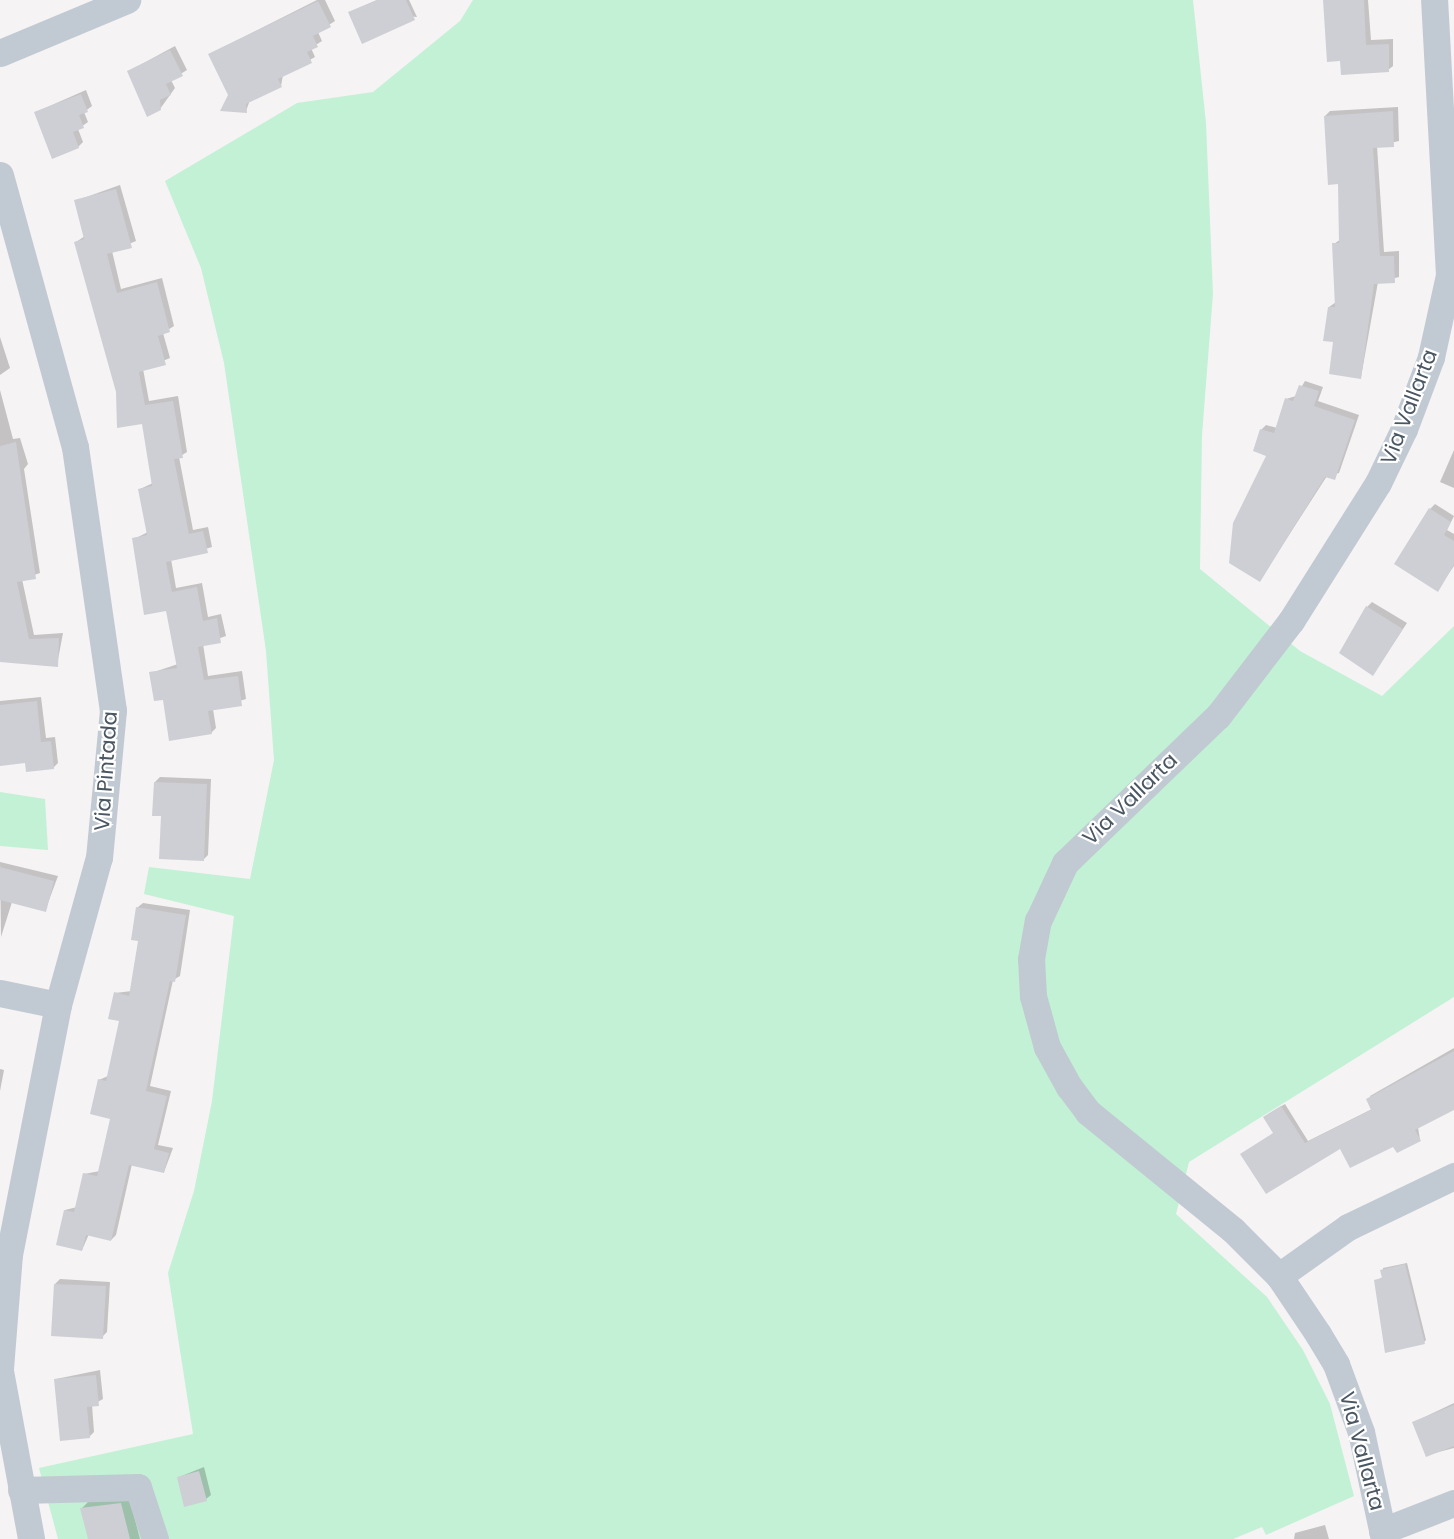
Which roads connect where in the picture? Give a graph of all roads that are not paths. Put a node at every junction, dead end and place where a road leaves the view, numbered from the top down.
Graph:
1 (127, 0) edge
2 (1434, 0) edge
3 (0, 53) edge
4 (0, 175) edge
5 (1451, 275) edge
6 (0, 993) edge
7 (58, 1005) junction
8 (1454, 1176) edge
9 (1279, 1276) junction
10 (0, 1370) edge
11 (21, 1490) junction
12 (1454, 1503) edge
13 (1383, 1535) edge
14 (31, 1539) edge
15 (155, 1539) edge

1 - 3 street
2 - 5 street, Via Vallarta
4 - 7 street, Via Pintada
5 - 9 street, Via Vallarta
6 - 7 street
7 - 10 street, Via Pintada
8 - 9 street
9 - 13 street, Via Vallarta
10 - 11 street, Via Pintada
11 - 14 street, Via Pintada
11 - 15 street
12 - 13 street

